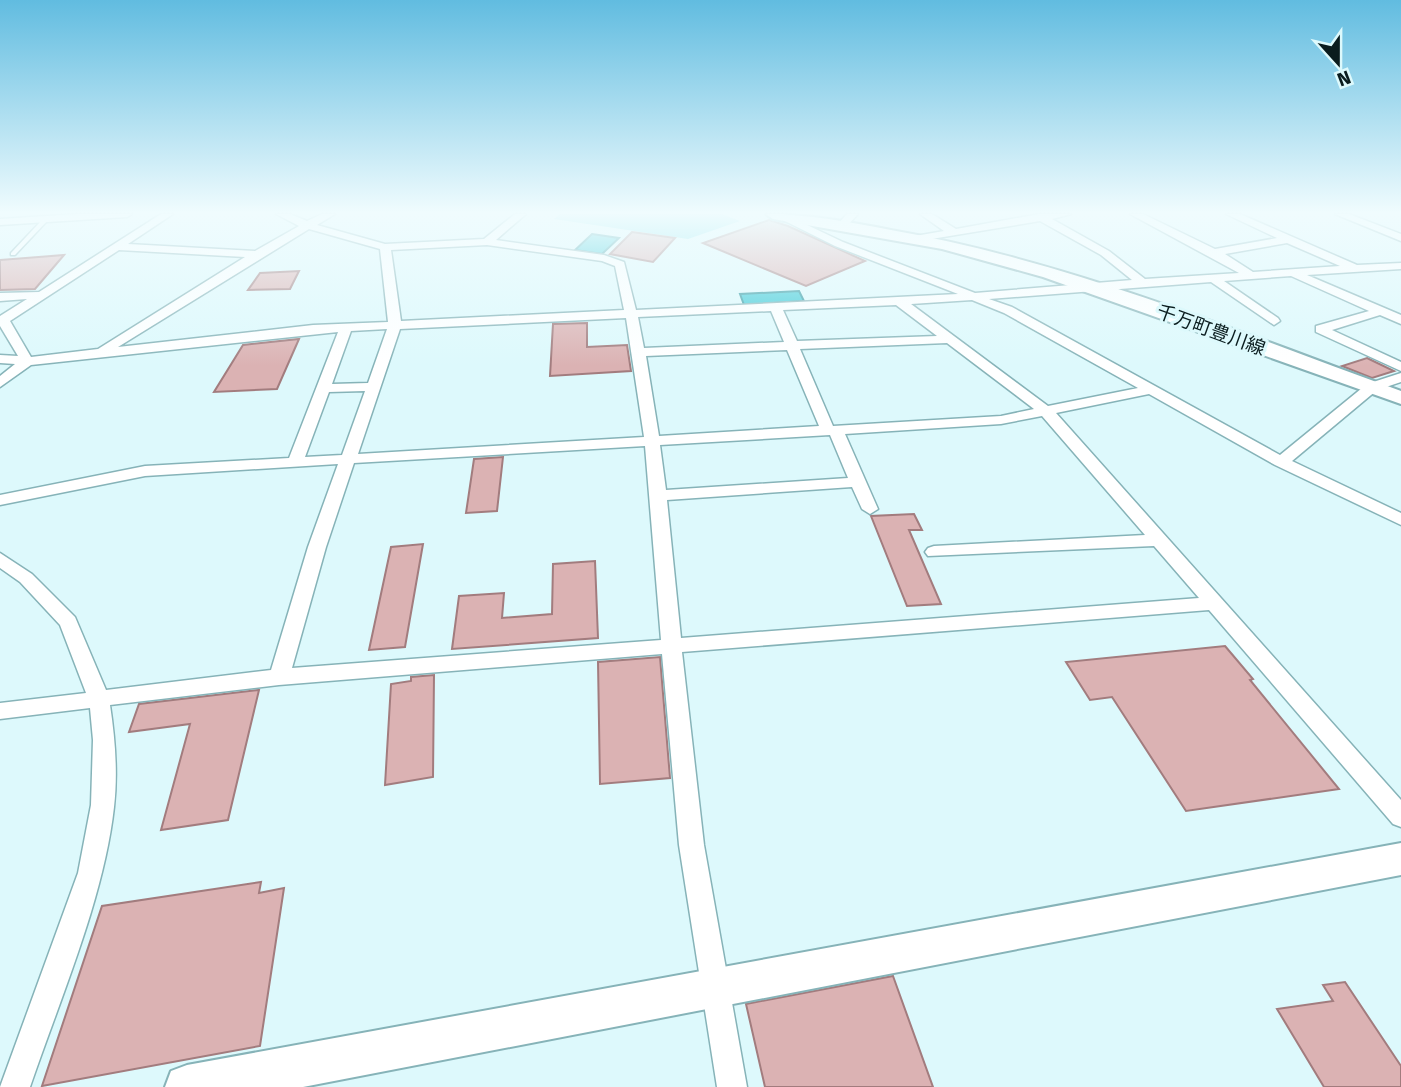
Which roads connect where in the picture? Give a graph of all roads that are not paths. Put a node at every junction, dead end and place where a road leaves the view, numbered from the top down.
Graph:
1 (90, 265) edge
2 (239, 265) edge
3 (387, 265) edge
4 (620, 265) edge
5 (892, 265) edge
6 (1022, 265) edge
7 (1120, 265) edge
8 (1232, 265) edge
9 (1344, 265) edge
10 (1401, 266) edge
11 (1355, 270) junction
12 (1292, 273) junction
13 (1251, 276) junction
14 (1213, 278) junction
15 (1143, 283) junction
16 (1087, 286) junction
17 (43, 295) junction
18 (973, 296) junction
19 (0, 298) edge
20 (900, 301) junction
21 (776, 307) junction
22 (1381, 311) junction
23 (634, 315) junction
24 (1401, 320) edge
25 (1273, 321) dead end
26 (395, 325) junction
27 (346, 327) junction
28 (949, 339) junction
29 (792, 346) junction
30 (99, 352) junction
31 (638, 352) junction
32 (0, 359) edge
33 (27, 361) junction
34 (1401, 367) edge
35 (1401, 377) edge
36 (0, 383) edge
37 (371, 387) junction
38 (1372, 387) junction
39 (323, 388) junction
40 (1148, 390) junction
41 (1401, 398) edge
42 (1046, 411) junction
43 (832, 431) junction
44 (650, 442) junction
45 (347, 458) junction
46 (296, 461) junction
47 (1281, 463) junction
48 (856, 482) junction
49 (657, 496) junction
50 (0, 500) edge
51 (870, 509) dead end
52 (1399, 516) edge
53 (1157, 540) junction
54 (934, 552) dead end
55 (0, 559) edge
56 (1216, 603) junction
57 (673, 645) junction
58 (279, 677) junction
59 (99, 698) junction
60 (0, 711) edge
61 (1401, 817) edge
62 (1401, 859) edge
63 (714, 990) junction
64 (15, 1087) edge
65 (187, 1087) edge
66 (732, 1087) edge

1 - 17 street
2 - 30 street
3 - 26 street
4 - 23 street
5 - 18 street
6 - 16 main road, 千万町豊川線
7 - 15 street
8 - 13 street
9 - 11 street
10 - 11 street
11 - 12 street
12 - 13 street
12 - 22 street
13 - 14 street
14 - 15 street
14 - 25 street
15 - 16 street
16 - 18 street
16 - 38 main road, 千万町豊川線
17 - 19 street
17 - 33 street
18 - 20 street
18 - 40 street
20 - 21 street
20 - 28 street
21 - 23 street
21 - 29 street
22 - 24 street
22 - 34 street
23 - 26 street
23 - 31 street
26 - 27 street
26 - 37 street
27 - 30 street
27 - 39 street
28 - 29 street
28 - 42 street
29 - 31 street
29 - 43 street
30 - 33 street
31 - 44 street
32 - 33 street
33 - 36 street
35 - 38 street
37 - 39 street
37 - 45 street
38 - 41 main road, 千万町豊川線
38 - 47 street
39 - 46 street
40 - 42 street
40 - 47 street
42 - 43 street
42 - 53 street
43 - 44 street
43 - 48 street
44 - 45 street
44 - 49 street
45 - 46 street
45 - 58 street
46 - 50 street
47 - 52 street
48 - 49 street
48 - 51 street
49 - 57 street
53 - 54 street
53 - 56 street
55 - 59 street
56 - 57 street
56 - 61 street
57 - 58 street
57 - 63 street
58 - 59 street
59 - 60 street
59 - 64 street
62 - 63 street
63 - 65 street
63 - 66 street

